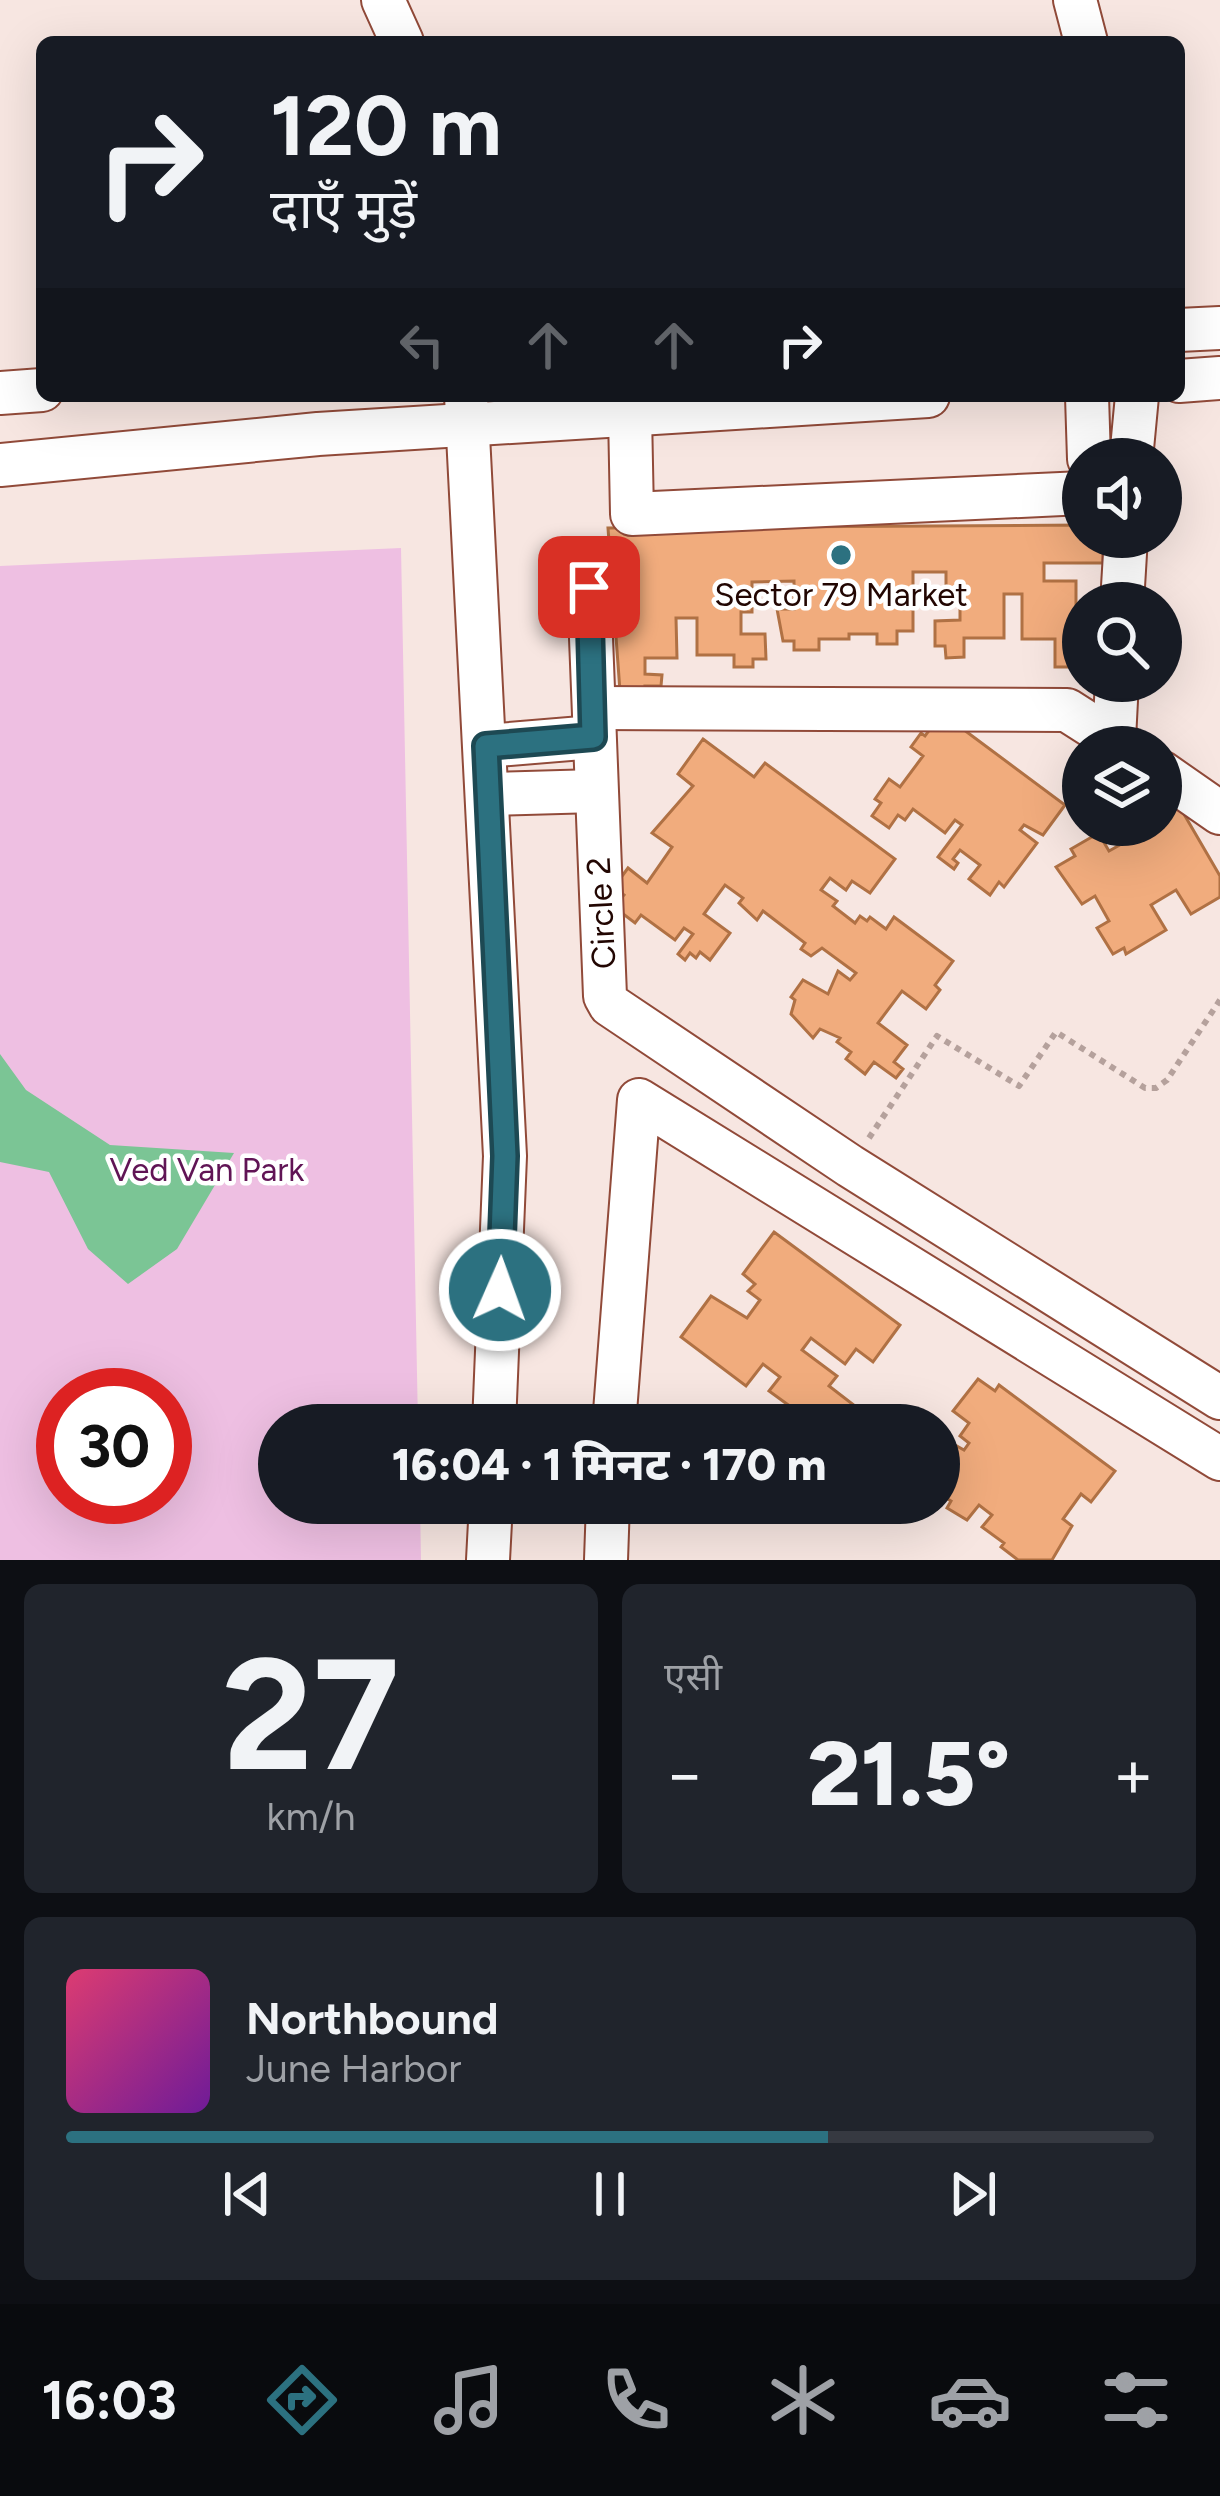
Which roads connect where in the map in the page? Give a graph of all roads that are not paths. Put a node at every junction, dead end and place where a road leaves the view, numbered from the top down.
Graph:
1 (382, 0) edge
2 (1076, 0) edge
3 (398, 36) edge
4 (1085, 36) edge
5 (1220, 328) edge
6 (1185, 330) edge
7 (1220, 378) edge
8 (1185, 381) edge
9 (36, 390) edge
10 (0, 393) edge
11 (829, 402) edge
12 (1087, 402) edge
13 (1136, 402) edge
14 (466, 410) edge
15 (630, 414) junction
16 (1088, 438) edge
17 (1133, 438) edge
18 (0, 465) edge
19 (1062, 494) edge
20 (589, 587) dead end
21 (594, 723) junction
22 (1092, 726) edge
23 (486, 746) junction
24 (1182, 787) edge
25 (596, 791) junction
26 (488, 794) junction
27 (1220, 813) edge
28 (1220, 1398) edge
29 (495, 1404) edge
30 (616, 1404) edge
31 (1220, 1459) edge
32 (490, 1524) edge
33 (607, 1524) edge
34 (488, 1560) edge
35 (606, 1560) edge

1 - 3 street
2 - 4 street
5 - 6 street
7 - 8 street
9 - 10 street
11 - 15 street
12 - 16 street
13 - 17 street
14 - 15 street
14 - 18 street
14 - 23 street
15 - 19 street
20 - 21 street, Circle 2
21 - 22 street
21 - 23 street
21 - 25 street, Circle 2
23 - 26 street
24 - 27 street
25 - 26 street
25 - 28 street, Circle 2
26 - 29 street
30 - 31 street
32 - 34 street
33 - 35 street

